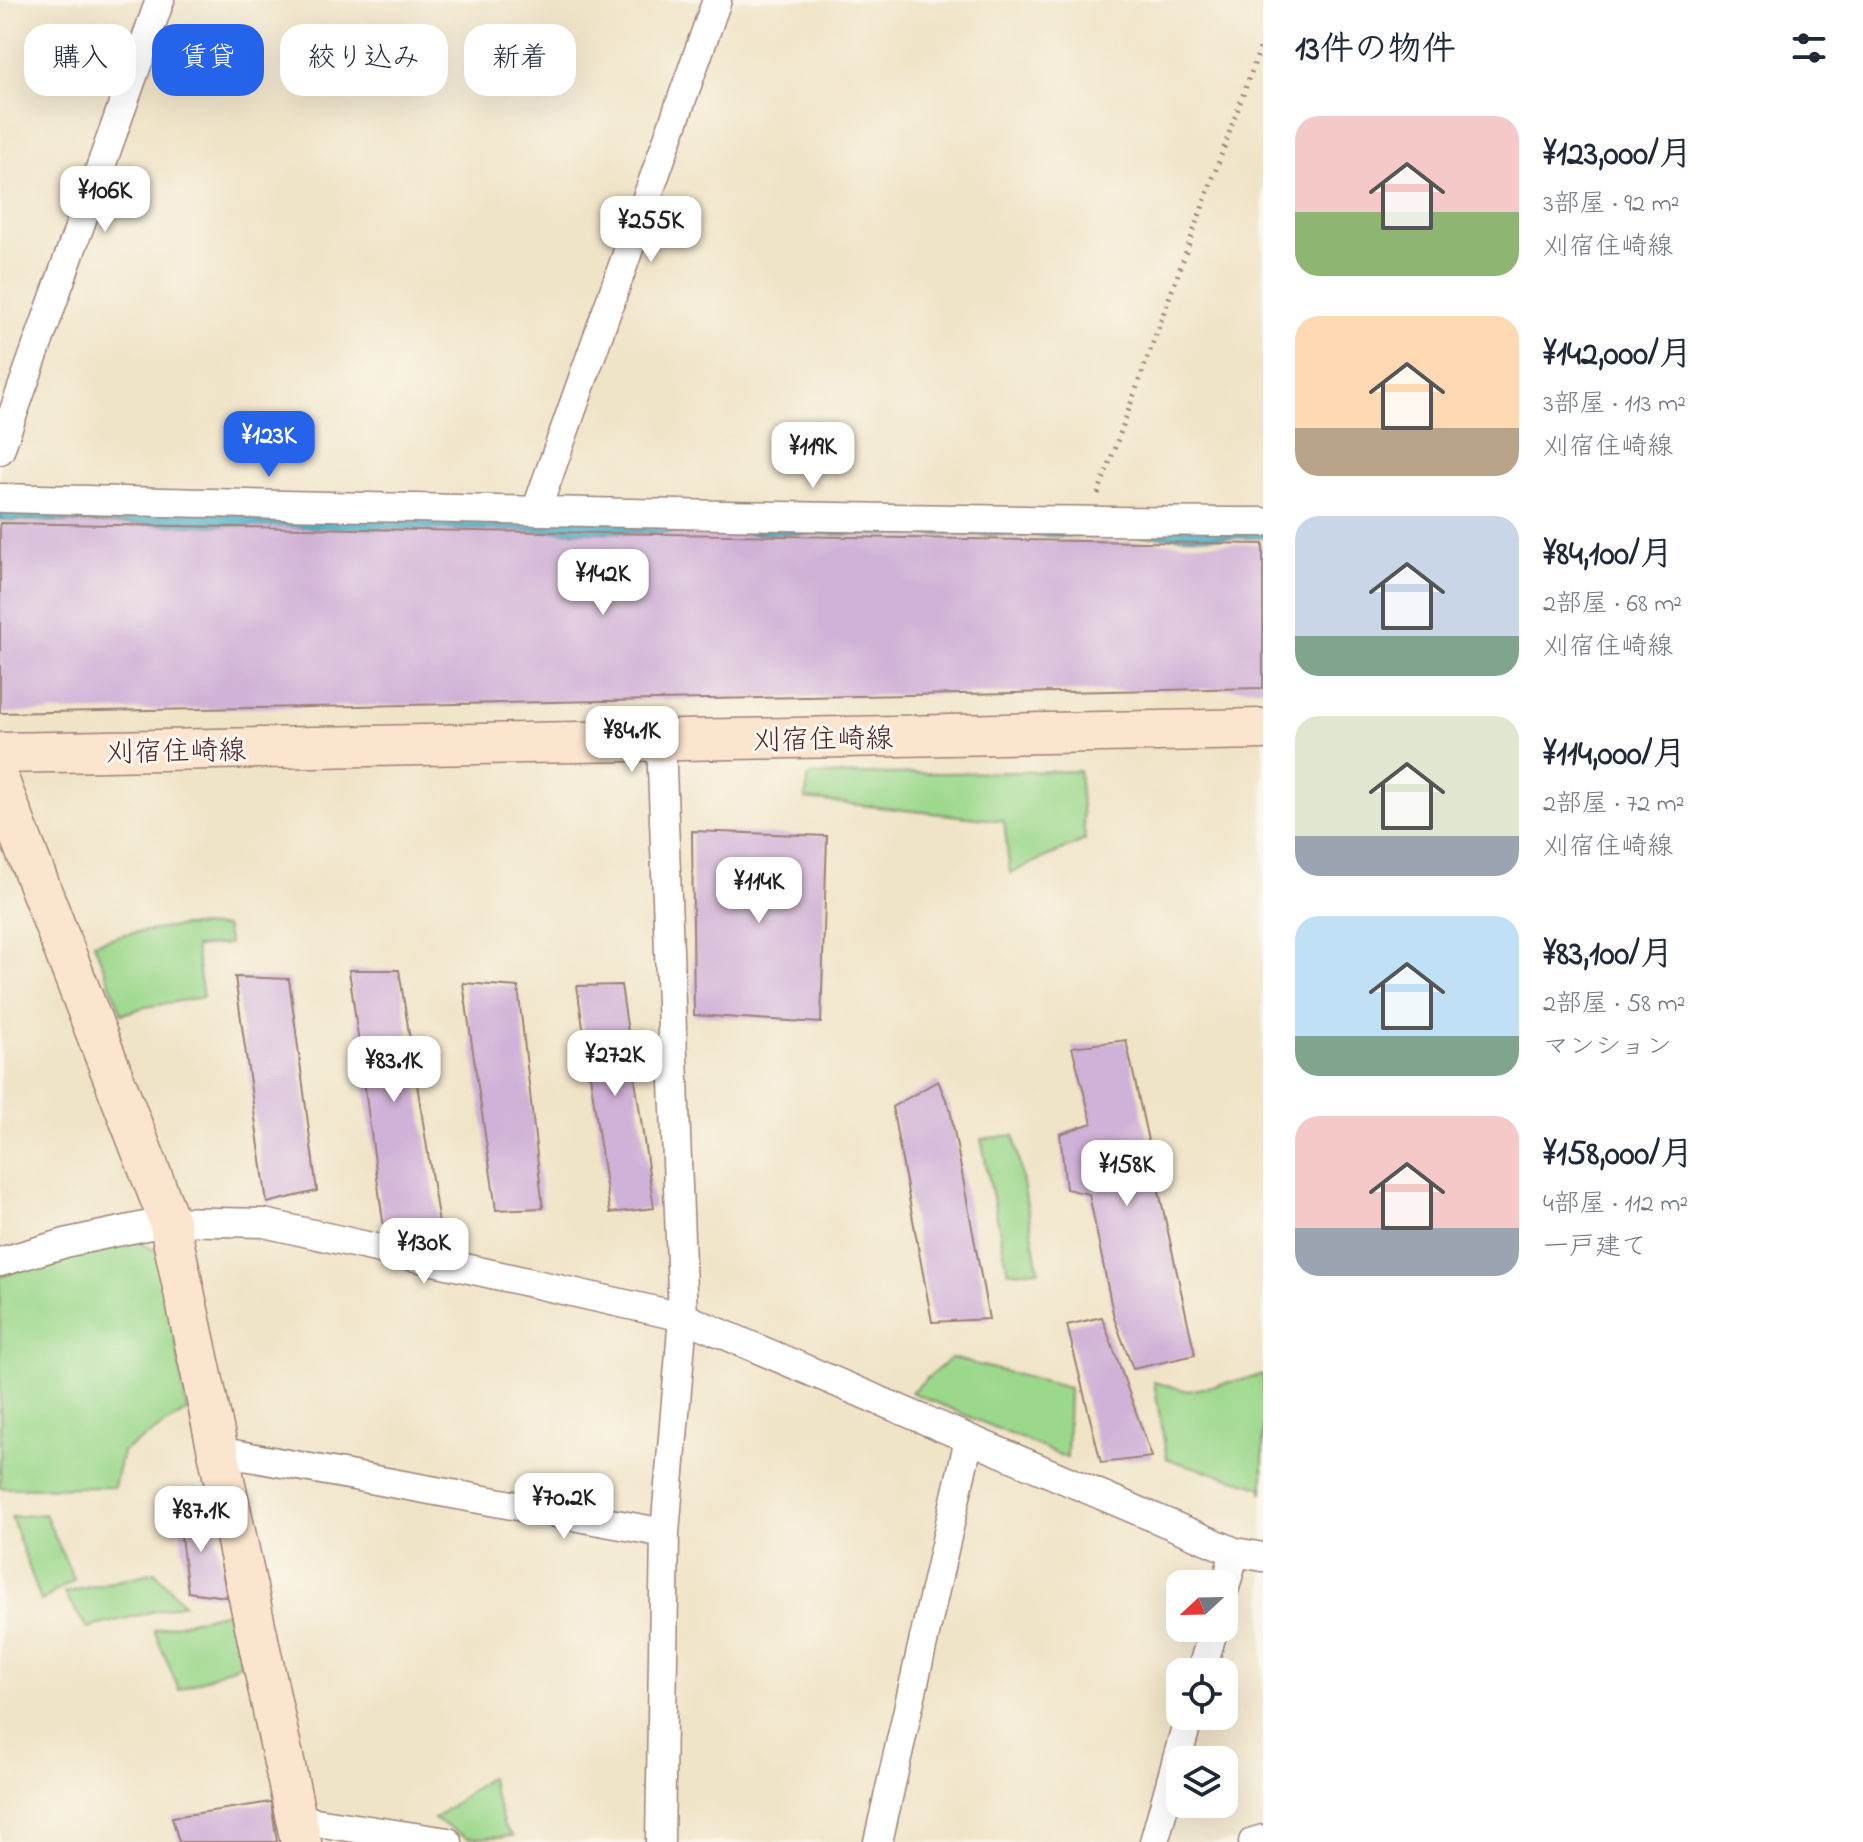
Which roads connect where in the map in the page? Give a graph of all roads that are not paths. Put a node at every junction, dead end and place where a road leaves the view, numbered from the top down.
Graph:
1 (160, 0) edge
2 (717, 0) edge
3 (0, 450) edge
4 (0, 498) edge
5 (536, 511) junction
6 (1263, 522) edge
7 (1263, 729) edge
8 (661, 742) junction
9 (0, 753) edge
10 (0, 784) edge
11 (169, 1221) junction
12 (0, 1262) edge
13 (683, 1317) junction
14 (969, 1439) junction
15 (217, 1451) junction
16 (665, 1533) junction
17 (1235, 1552) junction
18 (1263, 1557) edge
19 (1230, 1570) edge
20 (1185, 1730) edge
21 (298, 1831) edge
22 (1263, 1839) edge
23 (448, 1842) edge
24 (660, 1842) edge
25 (878, 1842) edge
26 (1154, 1842) edge
27 (1253, 1842) edge

1 - 3 street
2 - 5 street
4 - 5 street
5 - 6 street
7 - 8 main road, 刈宿住崎線
8 - 9 main road, 刈宿住崎線
8 - 13 street
10 - 11 main road
11 - 12 street
11 - 13 street
11 - 15 main road
13 - 14 street
13 - 16 street
14 - 17 street
14 - 25 street
15 - 16 street
15 - 21 main road
16 - 24 street
17 - 18 street
17 - 19 street
20 - 26 street
21 - 23 street
22 - 27 street

